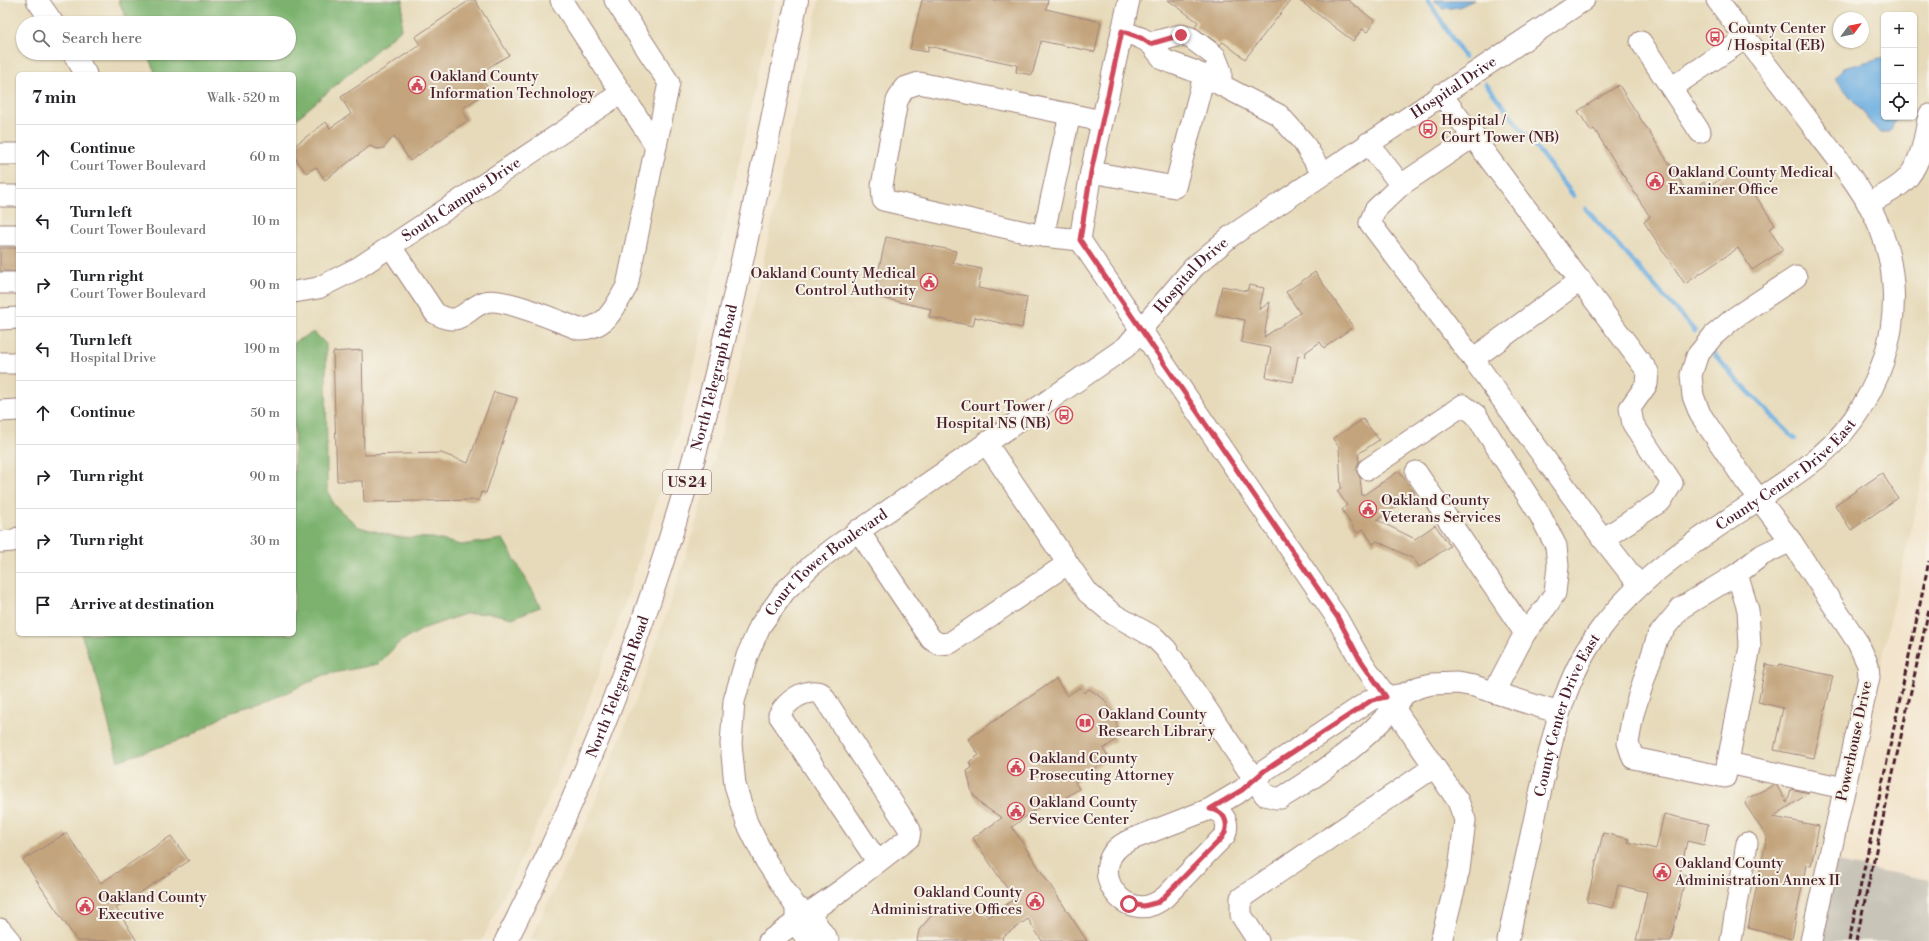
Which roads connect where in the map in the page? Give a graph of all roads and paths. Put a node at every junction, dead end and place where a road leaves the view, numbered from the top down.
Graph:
1 (37, 0) edge
2 (561, 0) edge
3 (615, 0) edge
4 (797, 0) edge
5 (1129, 0) edge
6 (1584, 0) edge
7 (1723, 2) edge
8 (48, 16) edge
9 (1122, 31) junction
10 (1746, 38) junction
11 (1641, 42) dead end
12 (1150, 44) junction
13 (77, 60) edge
14 (85, 72) edge
15 (1215, 77) junction
16 (1671, 88) junction
17 (621, 92) junction
18 (1441, 94) junction
19 (1070, 114) junction
20 (1929, 115) edge
21 (1102, 121) junction
22 (1700, 132) dead end
23 (1474, 136) junction
24 (1368, 143) junction
25 (656, 146) junction
26 (0, 154) edge
27 (16, 154) edge
28 (1091, 172) junction
29 (1322, 173) junction
30 (1401, 185) junction
31 (0, 196) edge
32 (16, 196) edge
33 (1868, 204) junction
34 (0, 235) edge
35 (16, 235) edge
36 (1043, 236) junction
37 (1080, 240) junction
38 (391, 247) junction
39 (1796, 277) dead end
40 (1581, 280) junction
41 (0, 283) edge
42 (16, 283) edge
43 (296, 292) edge
44 (16, 318) edge
45 (0, 319) edge
46 (1141, 329) junction
47 (1473, 360) junction
48 (0, 363) edge
49 (16, 363) edge
50 (16, 410) edge
51 (0, 411) edge
52 (986, 443) junction
53 (1368, 469) dead end
54 (1416, 472) dead end
55 (1759, 499) junction
56 (858, 530) junction
57 (16, 539) edge
58 (1603, 539) junction
59 (1790, 541) junction
60 (0, 542) edge
61 (1067, 564) junction
62 (1736, 574) junction
63 (1639, 585) junction
64 (1525, 633) junction
65 (1494, 692) junction
66 (1395, 700) junction
67 (1559, 713) junction
68 (1728, 763) junction
69 (1434, 768) junction
70 (1260, 787) junction
71 (1844, 788) junction
72 (1210, 809) junction
73 (1747, 843) dead end
74 (878, 862) junction
75 (800, 914) junction
76 (0, 929) edge
77 (10, 941) edge
78 (506, 941) edge
79 (769, 941) edge
80 (808, 941) edge
81 (828, 941) edge
82 (1258, 941) edge
83 (1441, 941) edge
84 (1508, 941) edge
85 (1731, 941) edge
86 (1811, 941) edge

1 - 8 street
2 - 17 street
3 - 25 street
4 - 78 main road, North Telegraph Road / US 24
5 - 9 street
6 - 18 street, Hospital Drive
7 - 10 street, County Center Drive East
9 - 12 street
9 - 21 street
10 - 16 street
10 - 33 street, County Center Drive East
11 - 16 street
12 - 15 street
12 - 15 street
13 - 14 street
15 - 28 street
15 - 29 street
16 - 22 street
17 - 25 street
17 - 38 street, South Campus Drive
18 - 23 street
18 - 24 street, Hospital Drive
19 - 21 street
19 - 36 street
19 - 36 street
20 - 33 street
21 - 28 street
23 - 30 street
23 - 40 street
24 - 29 street, Hospital Drive
24 - 30 street
25 - 38 street
26 - 27 street
28 - 37 street
29 - 46 street, Hospital Drive
30 - 47 street
31 - 32 street
33 - 55 street, County Center Drive East
34 - 35 street
36 - 37 street
37 - 46 street
38 - 43 street, South Campus Drive
39 - 55 street, Powerhouse Drive
40 - 47 street
40 - 58 street
41 - 42 street
44 - 45 street
46 - 52 street, Court Tower Boulevard
46 - 66 street
47 - 58 street
48 - 49 street
50 - 51 street
52 - 56 street, Court Tower Boulevard
52 - 61 street
53 - 64 street
54 - 64 street
55 - 59 street, Powerhouse Drive
55 - 63 street, County Center Drive East
56 - 61 street
56 - 75 street, Court Tower Boulevard
57 - 60 street
58 - 63 street
59 - 62 street
59 - 71 street, Powerhouse Drive
61 - 70 street
62 - 68 street
62 - 68 street
63 - 67 street, County Center Drive East
64 - 65 street
65 - 66 street
65 - 67 street
66 - 69 street
66 - 70 street
66 - 70 street
67 - 84 street, County Center Drive East
68 - 71 street
69 - 82 street
69 - 83 street
70 - 72 street
71 - 86 street, Powerhouse Drive
72 - 72 street
73 - 85 street
74 - 74 street
74 - 75 street
75 - 79 street
75 - 80 street, Court Tower Boulevard
75 - 81 street, Court Tower Boulevard
76 - 77 street

